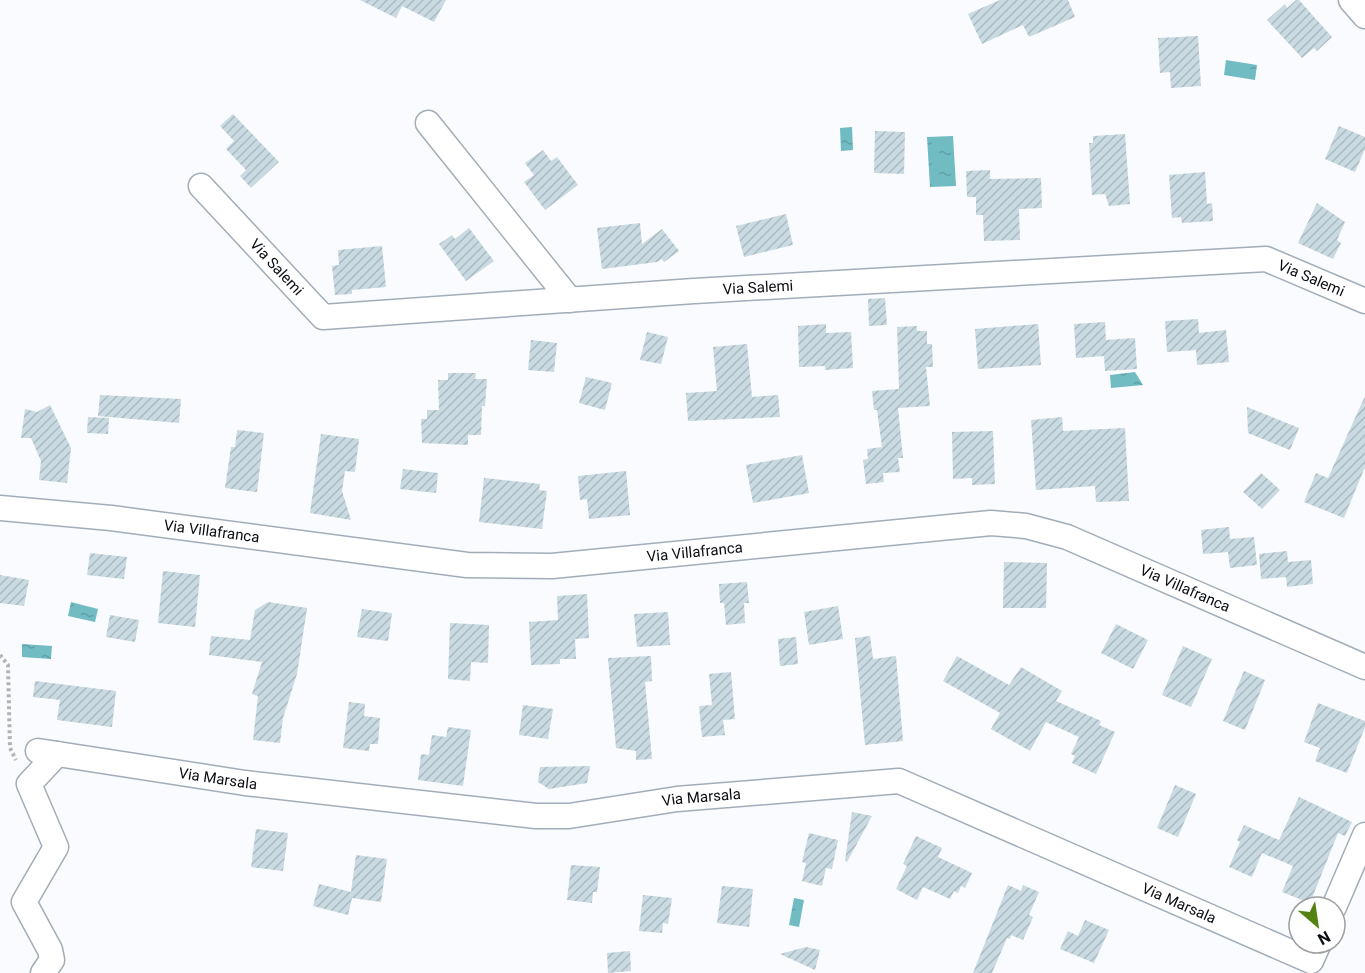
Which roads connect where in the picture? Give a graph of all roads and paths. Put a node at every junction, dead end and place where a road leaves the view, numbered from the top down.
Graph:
1 (1351, 0) edge
2 (1365, 16) edge
3 (428, 123) dead end
4 (201, 186) dead end
5 (1362, 292) edge
6 (570, 300) junction
7 (0, 508) edge
8 (0, 656) edge
9 (1365, 667) edge
10 (30, 784) junction
11 (1365, 835) edge
12 (1339, 895) edge
13 (1312, 959) edge
14 (43, 973) edge

1 - 2 street
3 - 6 street
4 - 6 street, Via Salemi
5 - 6 street, Via Salemi
7 - 9 street, Via Villafranca
8 - 10 path
10 - 13 street, Via Marsala
10 - 14 street
11 - 12 street

